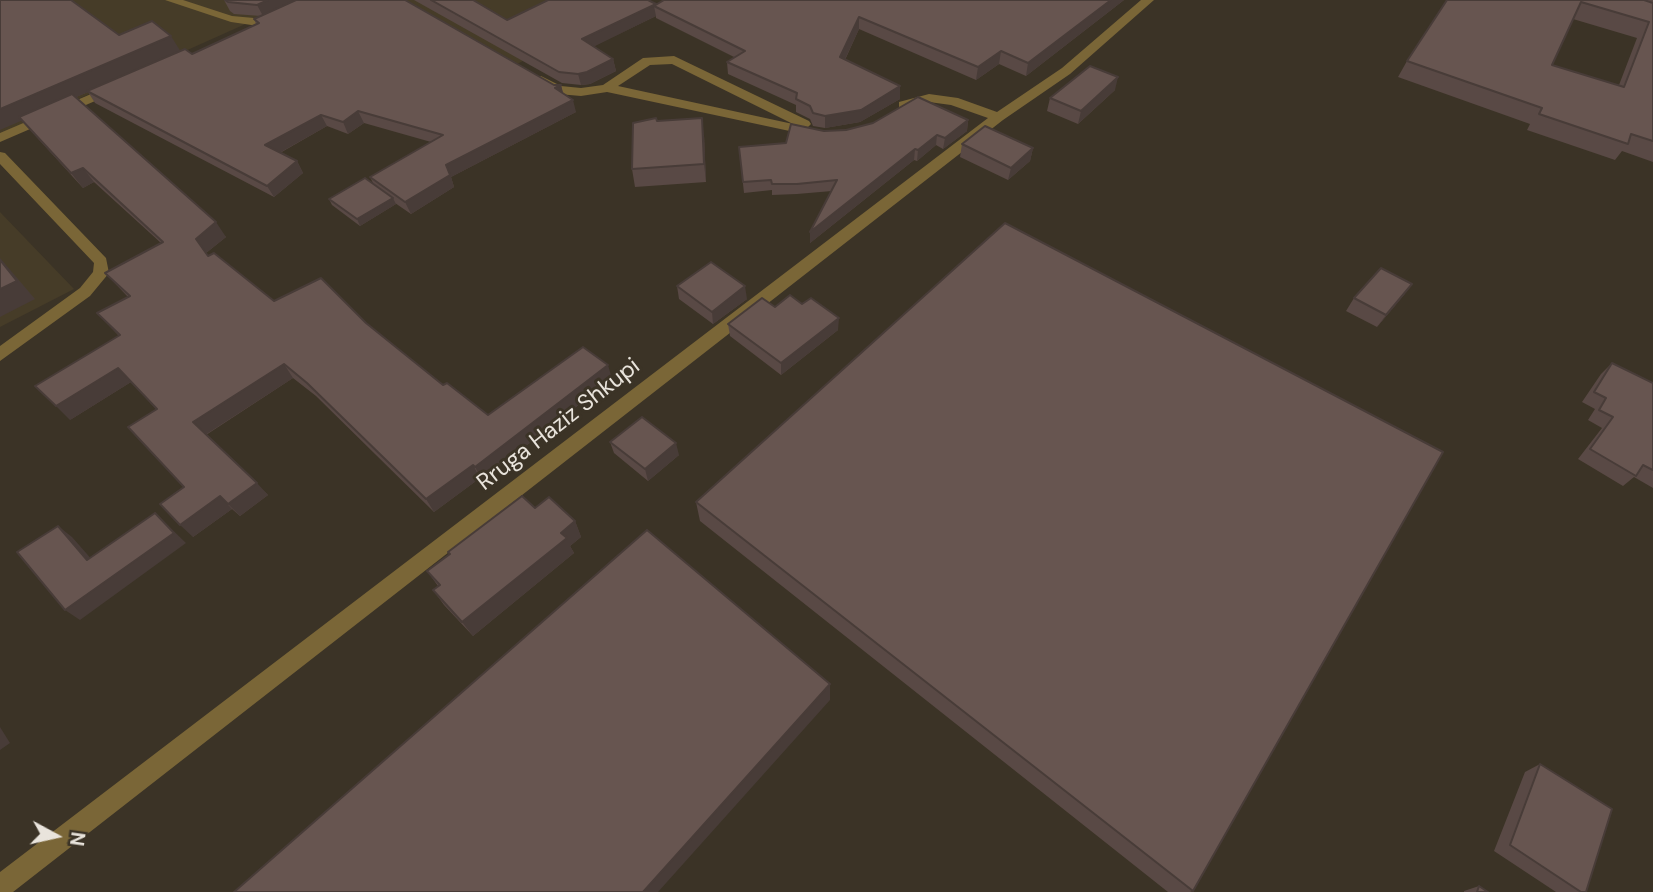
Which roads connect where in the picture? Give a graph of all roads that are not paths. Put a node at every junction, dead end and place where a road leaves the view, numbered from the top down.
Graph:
1 (171, 0) edge
2 (1148, 0) edge
3 (239, 34) edge
4 (534, 76) edge
5 (126, 83) edge
6 (607, 88) junction
7 (888, 115) edge
8 (998, 117) junction
9 (0, 138) edge
10 (0, 156) edge
11 (0, 355) edge
12 (0, 887) edge

1 - 3 street
2 - 8 street, Rruga Haziz Shkupi
4 - 6 street
5 - 9 street
6 - 6 street
7 - 8 street
8 - 12 street, Rruga Haziz Shkupi
10 - 11 street

